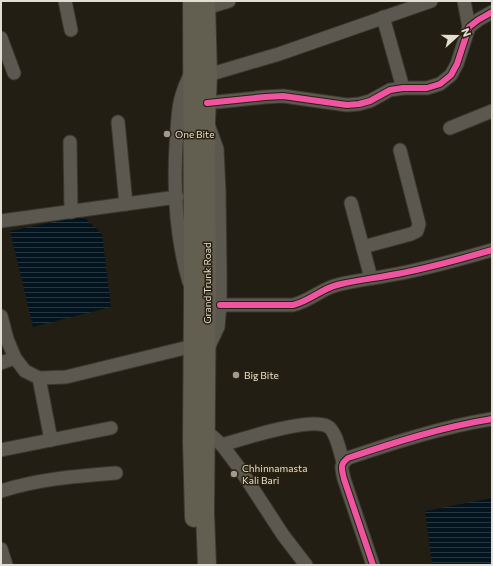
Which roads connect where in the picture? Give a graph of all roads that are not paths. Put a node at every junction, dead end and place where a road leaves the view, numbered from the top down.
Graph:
1 (64, 1) edge
2 (229, 1) edge
3 (431, 1) edge
4 (464, 1) edge
5 (201, 4) edge
6 (492, 12) edge
7 (382, 17) junction
8 (469, 27) junction
9 (71, 30) dead end
10 (1, 39) edge
11 (200, 71) junction
12 (14, 73) dead end
13 (403, 88) junction
14 (207, 103) junction
15 (492, 111) edge
16 (118, 122) dead end
17 (206, 122) junction
18 (450, 128) dead end
19 (70, 142) dead end
20 (400, 150) dead end
21 (176, 197) junction
22 (351, 203) dead end
23 (126, 204) junction
24 (71, 212) junction
25 (1, 221) edge
26 (363, 247) junction
27 (492, 250) edge
28 (371, 278) junction
29 (193, 295) junction
30 (220, 305) junction
31 (1, 316) edge
32 (200, 349) junction
33 (15, 358) junction
34 (1, 363) edge
35 (39, 378) junction
36 (492, 419) edge
37 (111, 428) dead end
38 (206, 431) junction
39 (51, 440) junction
40 (222, 445) junction
41 (1, 450) edge
42 (343, 462) junction
43 (116, 473) dead end
44 (1, 491) edge
45 (1, 549) edge
46 (6, 565) edge
47 (195, 565) edge
48 (207, 565) edge
49 (306, 565) edge
50 (373, 565) edge

1 - 9 street
2 - 5 street
3 - 7 street
4 - 8 street
5 - 11 highway, Grand Trunk Road
6 - 8 street
7 - 11 street
7 - 13 street
8 - 13 street
10 - 12 street
11 - 14 highway, Grand Trunk Road
11 - 21 street
11 - 29 highway, Grand Trunk Road
13 - 14 street
14 - 17 highway, Grand Trunk Road
15 - 18 street
16 - 23 street
17 - 30 street
17 - 32 highway, Grand Trunk Road
19 - 24 street
20 - 26 street
21 - 23 street
21 - 29 street
22 - 26 street
23 - 24 street
24 - 25 street
26 - 28 street
27 - 28 street
28 - 30 street
29 - 32 highway, Grand Trunk Road
30 - 32 street
31 - 33 street
32 - 35 street
32 - 38 highway, Grand Trunk Road
32 - 47 highway, Grand Trunk Road
33 - 34 street
33 - 35 street
35 - 39 street
36 - 42 street
37 - 39 street
38 - 40 street
38 - 48 highway, Grand Trunk Road
39 - 41 street
40 - 42 street
40 - 49 street
42 - 50 street
43 - 44 street
45 - 46 street

